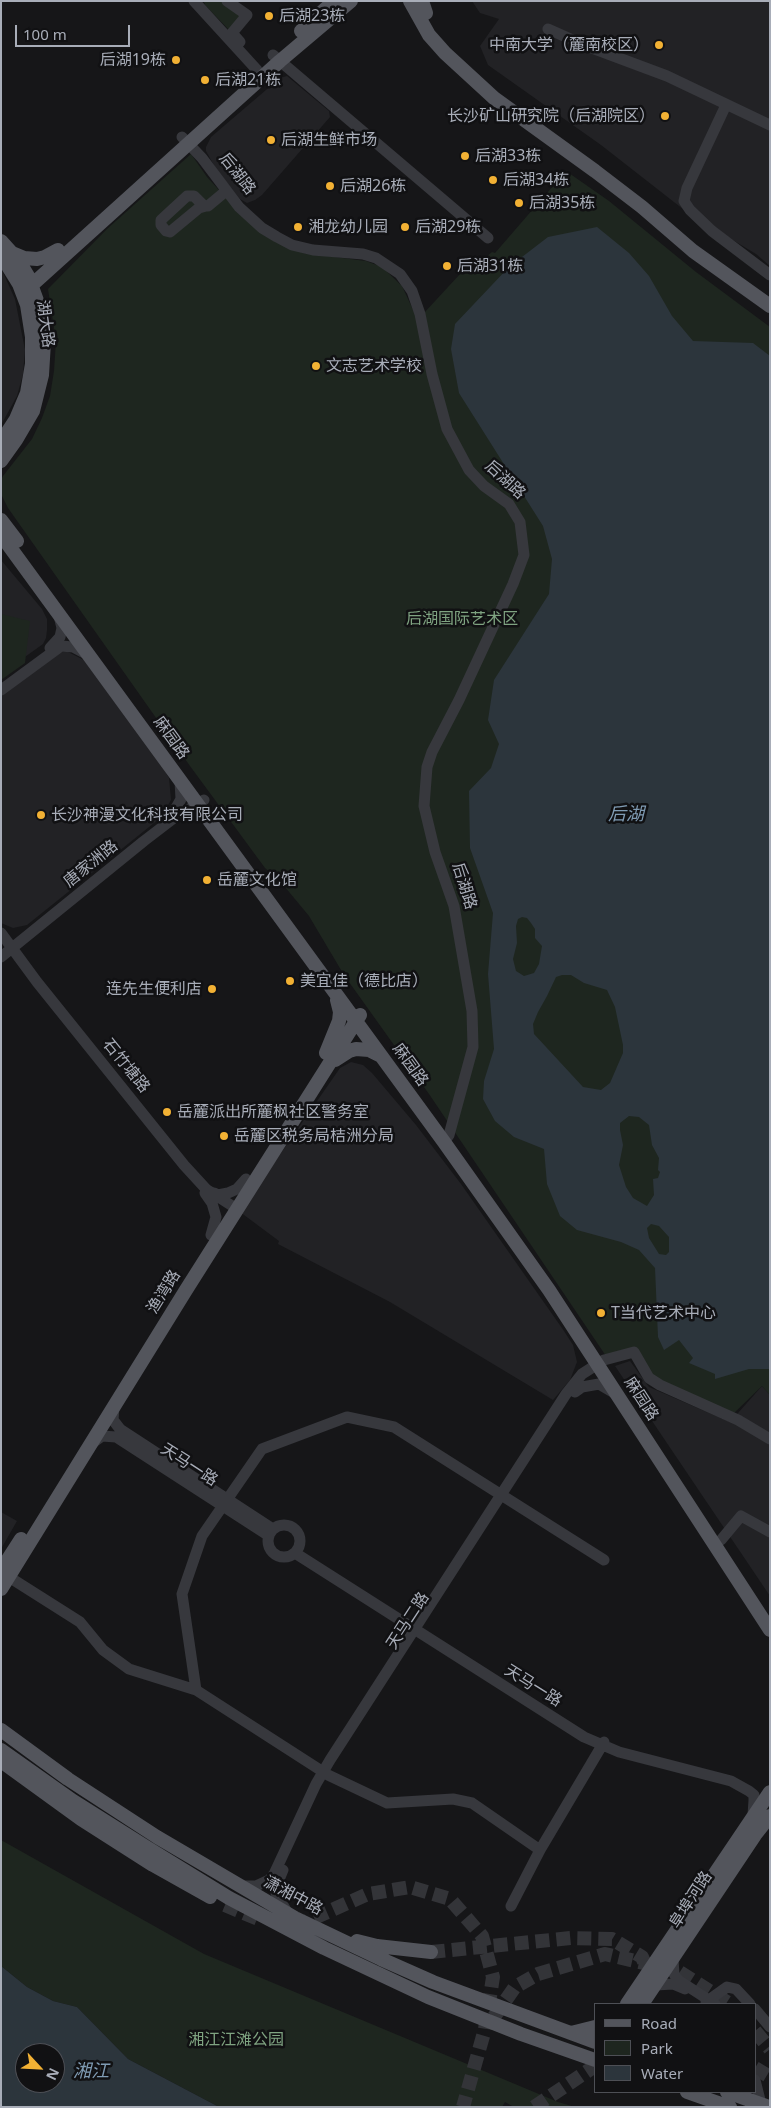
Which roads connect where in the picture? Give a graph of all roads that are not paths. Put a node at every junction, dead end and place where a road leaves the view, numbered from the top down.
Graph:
1 (194, 1) edge
2 (227, 1) edge
3 (346, 2) edge
4 (417, 5) edge
5 (548, 28) dead end
6 (276, 58) junction
7 (259, 68) junction
8 (726, 105) junction
9 (770, 125) edge
10 (185, 140) junction
11 (226, 191) junction
12 (206, 206) dead end
13 (488, 238) dead end
14 (1, 242) edge
15 (58, 250) junction
16 (6, 254) edge
17 (770, 275) edge
18 (28, 287) junction
19 (768, 299) edge
20 (1, 442) edge
21 (3, 460) edge
22 (1, 520) edge
23 (1, 535) edge
24 (56, 610) junction
25 (90, 656) junction
26 (1, 684) edge
27 (1, 690) edge
28 (180, 781) junction
29 (199, 799) junction
30 (173, 817) junction
31 (213, 824) junction
32 (1, 933) edge
33 (26, 935) junction
34 (6, 950) edge
35 (21, 962) junction
36 (334, 992) junction
37 (356, 1015) junction
38 (326, 1053) junction
39 (383, 1058) junction
40 (325, 1070) junction
41 (447, 1138) junction
42 (246, 1179) junction
43 (205, 1191) junction
44 (231, 1210) junction
45 (211, 1235) junction
46 (584, 1344) junction
47 (603, 1365) junction
48 (574, 1387) junction
49 (617, 1394) junction
50 (115, 1405) junction
51 (770, 1439) edge
52 (90, 1445) junction
53 (504, 1496) junction
54 (225, 1502) junction
55 (271, 1532) junction
56 (770, 1532) edge
57 (721, 1540) junction
58 (297, 1550) junction
59 (604, 1560) dead end
60 (5, 1573) edge
61 (1, 1589) edge
62 (770, 1614) edge
63 (418, 1629) junction
64 (770, 1630) edge
65 (196, 1690) junction
66 (1, 1730) edge
67 (603, 1744) junction
68 (1, 1750) edge
69 (1, 1761) edge
70 (326, 1773) junction
71 (770, 1791) edge
72 (753, 1815) junction
73 (770, 1816) edge
74 (540, 1850) junction
75 (238, 1886) junction
76 (225, 1905) tunnel mouth
77 (511, 1906) dead end
78 (288, 1914) junction
79 (330, 1935) junction
80 (431, 1952) tunnel mouth
81 (673, 1959) junction
82 (656, 1985) junction
83 (710, 2002) edge
84 (631, 2003) edge
85 (749, 2003) edge
86 (756, 2010) edge
87 (594, 2027) edge
88 (770, 2027) edge
89 (570, 2033) junction
90 (594, 2042) edge
91 (594, 2060) edge
92 (756, 2083) edge
93 (698, 2093) edge
94 (733, 2096) edge
95 (765, 2106) edge

1 - 7 street
2 - 7 street
3 - 6 main road
4 - 19 main road
5 - 8 street
6 - 7 main road
6 - 10 main road
6 - 13 street
7 - 10 main road
8 - 9 street
8 - 17 street
10 - 11 street, 后湖路
10 - 15 main road
10 - 18 main road
11 - 12 street
11 - 41 street, 后湖路
14 - 16 main road
15 - 16 main road
15 - 18 main road
16 - 18 main road
18 - 20 main road, 湖大路
18 - 21 main road
22 - 29 main road, 麻园路
23 - 24 main road, 麻园路
24 - 25 main road, 麻园路
24 - 26 street
25 - 27 street
25 - 28 main road, 麻园路
28 - 29 main road, 麻园路
28 - 30 street
29 - 30 street, 唐家洲路
29 - 31 main road, 麻园路
29 - 37 main road, 麻园路
30 - 31 street
30 - 33 street, 唐家洲路
31 - 36 main road, 麻园路
32 - 33 street
32 - 34 street, 石竹塘路
33 - 34 street, 唐家洲路
33 - 35 street
34 - 35 street, 石竹塘路
35 - 43 street, 石竹塘路
36 - 37 main road, 麻园路
36 - 38 main road
37 - 38 main road, 渔湾路
37 - 39 main road, 麻园路
37 - 40 main road, 渔湾路
37 - 41 main road, 麻园路
38 - 42 main road, 渔湾路
39 - 40 main road
39 - 41 main road, 麻园路
40 - 44 main road, 渔湾路
41 - 46 main road, 麻园路
41 - 47 main road, 麻园路
42 - 43 street
42 - 44 main road, 渔湾路
43 - 44 street, 石竹塘路
43 - 45 street
44 - 45 main road, 渔湾路
44 - 50 main road, 渔湾路
45 - 60 main road, 渔湾路
46 - 47 main road, 麻园路
46 - 48 street
47 - 48 street
47 - 49 main road, 麻园路
47 - 51 street
47 - 57 main road, 麻园路
48 - 49 street
48 - 53 street, 天马二路
49 - 64 main road, 麻园路
50 - 52 main road, 渔湾路
50 - 54 street, 天马一路
52 - 54 street, 天马一路
52 - 60 main road, 渔湾路
53 - 54 street
53 - 59 street
53 - 63 street, 天马二路
54 - 55 street, 天马一路
54 - 65 street
55 - 58 street, 天马一路
55 - 58 street
56 - 57 street
57 - 62 main road, 麻园路
58 - 63 street, 天马一路
60 - 61 main road, 渔湾路
60 - 65 street
63 - 67 street, 天马一路
63 - 70 street, 天马二路
65 - 70 street
66 - 75 main road, 潇湘中路
67 - 71 street, 天马一路
67 - 72 street, 天马一路
67 - 74 street
68 - 91 main road, 潇湘中路
69 - 76 main road
70 - 74 street
70 - 75 street
70 - 78 street, 天马二路
71 - 72 main road
72 - 84 main road
73 - 81 main road, 阜埠河路
74 - 77 street
75 - 78 main road, 潇湘中路
78 - 79 main road, 潇湘中路
79 - 80 main road
79 - 89 main road, 潇湘中路
81 - 82 main road, 阜埠河路
81 - 83 street
82 - 83 street
82 - 84 main road, 阜埠河路
83 - 85 street
86 - 88 street
87 - 89 main road
89 - 90 main road, 潇湘中路
92 - 95 street
93 - 94 main road
94 - 95 main road

